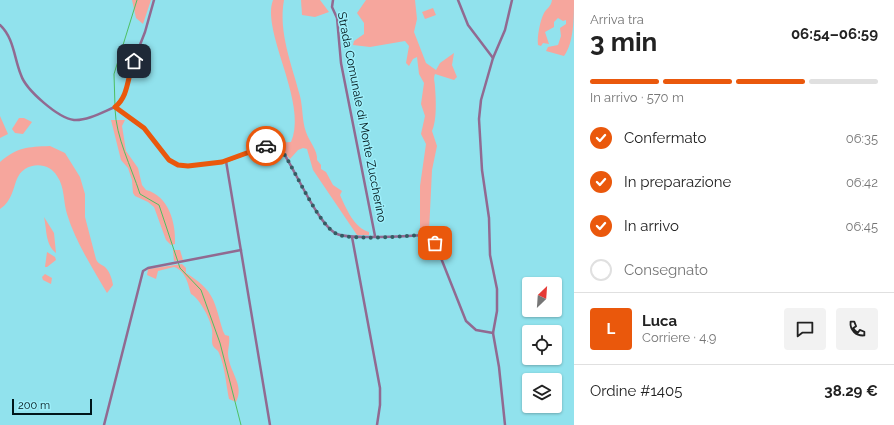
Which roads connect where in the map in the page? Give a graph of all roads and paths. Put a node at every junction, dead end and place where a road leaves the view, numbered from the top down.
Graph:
1 (154, 0) edge
2 (332, 0) edge
3 (458, 0) edge
4 (512, 0) edge
5 (0, 25) edge
6 (493, 58) junction
7 (115, 107) junction
8 (226, 161) junction
9 (375, 236) junction
10 (352, 237) junction
11 (241, 250) junction
12 (493, 333) junction
13 (104, 425) edge
14 (270, 425) edge
15 (377, 425) edge
16 (505, 425) edge

1 - 7 street
2 - 9 street, Strada Comunale di Monte Zuccherino
3 - 6 street
4 - 6 street
5 - 7 street
6 - 12 street
7 - 8 street
8 - 10 street
8 - 11 street
9 - 10 street
9 - 12 street
10 - 15 street
11 - 13 street
11 - 14 street
12 - 16 street

